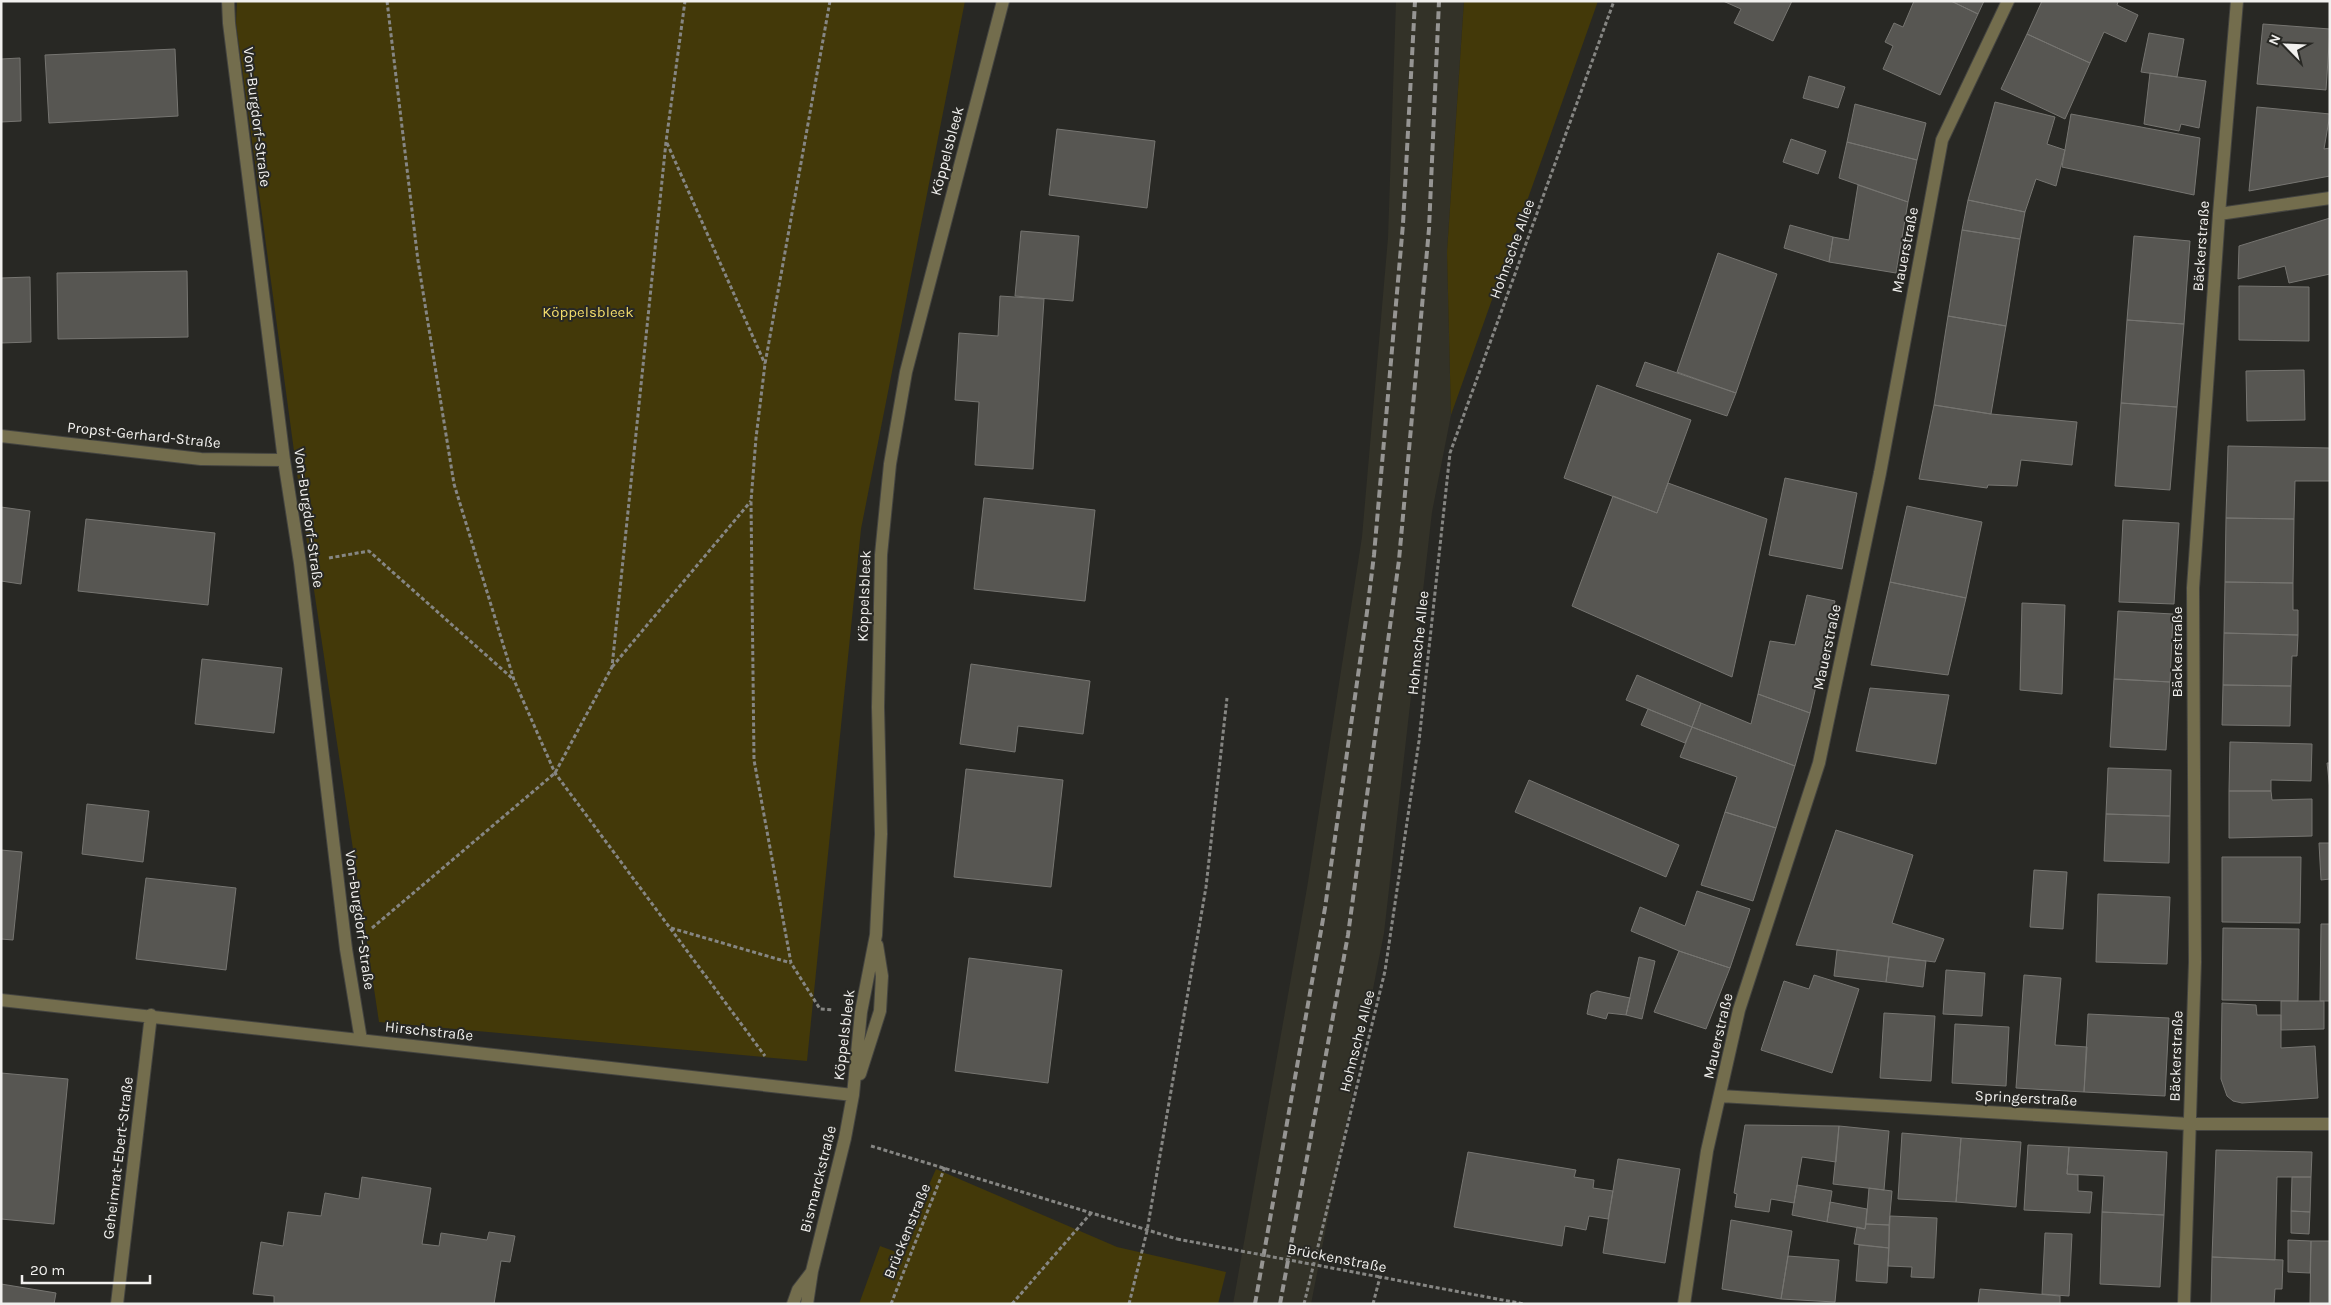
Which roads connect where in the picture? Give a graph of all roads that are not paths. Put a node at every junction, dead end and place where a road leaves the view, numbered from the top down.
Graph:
1 (228, 1) edge
2 (1003, 1) edge
3 (2008, 1) edge
4 (2237, 1) edge
5 (2330, 198) edge
6 (2219, 214) junction
7 (1, 436) edge
8 (284, 460) junction
9 (876, 935) junction
10 (1, 1000) edge
11 (151, 1015) junction
12 (361, 1040) junction
13 (853, 1095) junction
14 (1720, 1096) junction
15 (2190, 1124) junction
16 (2330, 1124) edge
17 (812, 1271) junction
18 (117, 1304) edge
19 (793, 1304) edge
20 (807, 1304) edge
21 (1684, 1304) edge
22 (2184, 1304) edge

1 - 8 street, Von-Burgdorf-Straße
2 - 9 street, Köppelsbleek
3 - 14 street, Mauerstraße
4 - 6 street, Bäckerstraße
5 - 6 street
6 - 15 street, Bäckerstraße
7 - 8 street, Propst-Gerhard-Straße
8 - 12 street, Von-Burgdorf-Straße
9 - 13 street, Köppelsbleek
9 - 13 street, Köppelsbleek
10 - 11 street, Hirschstraße
11 - 12 street, Hirschstraße
11 - 18 street, Geheimrat-Ebert-Straße
12 - 13 street, Hirschstraße
13 - 17 street, Bismarckstraße
14 - 15 street, Springerstraße
14 - 21 street, Mauerstraße
15 - 16 street, Springerstraße
15 - 22 street, Bäckerstraße
17 - 19 street, Bismarckstraße
17 - 20 street, Bismarckstraße

